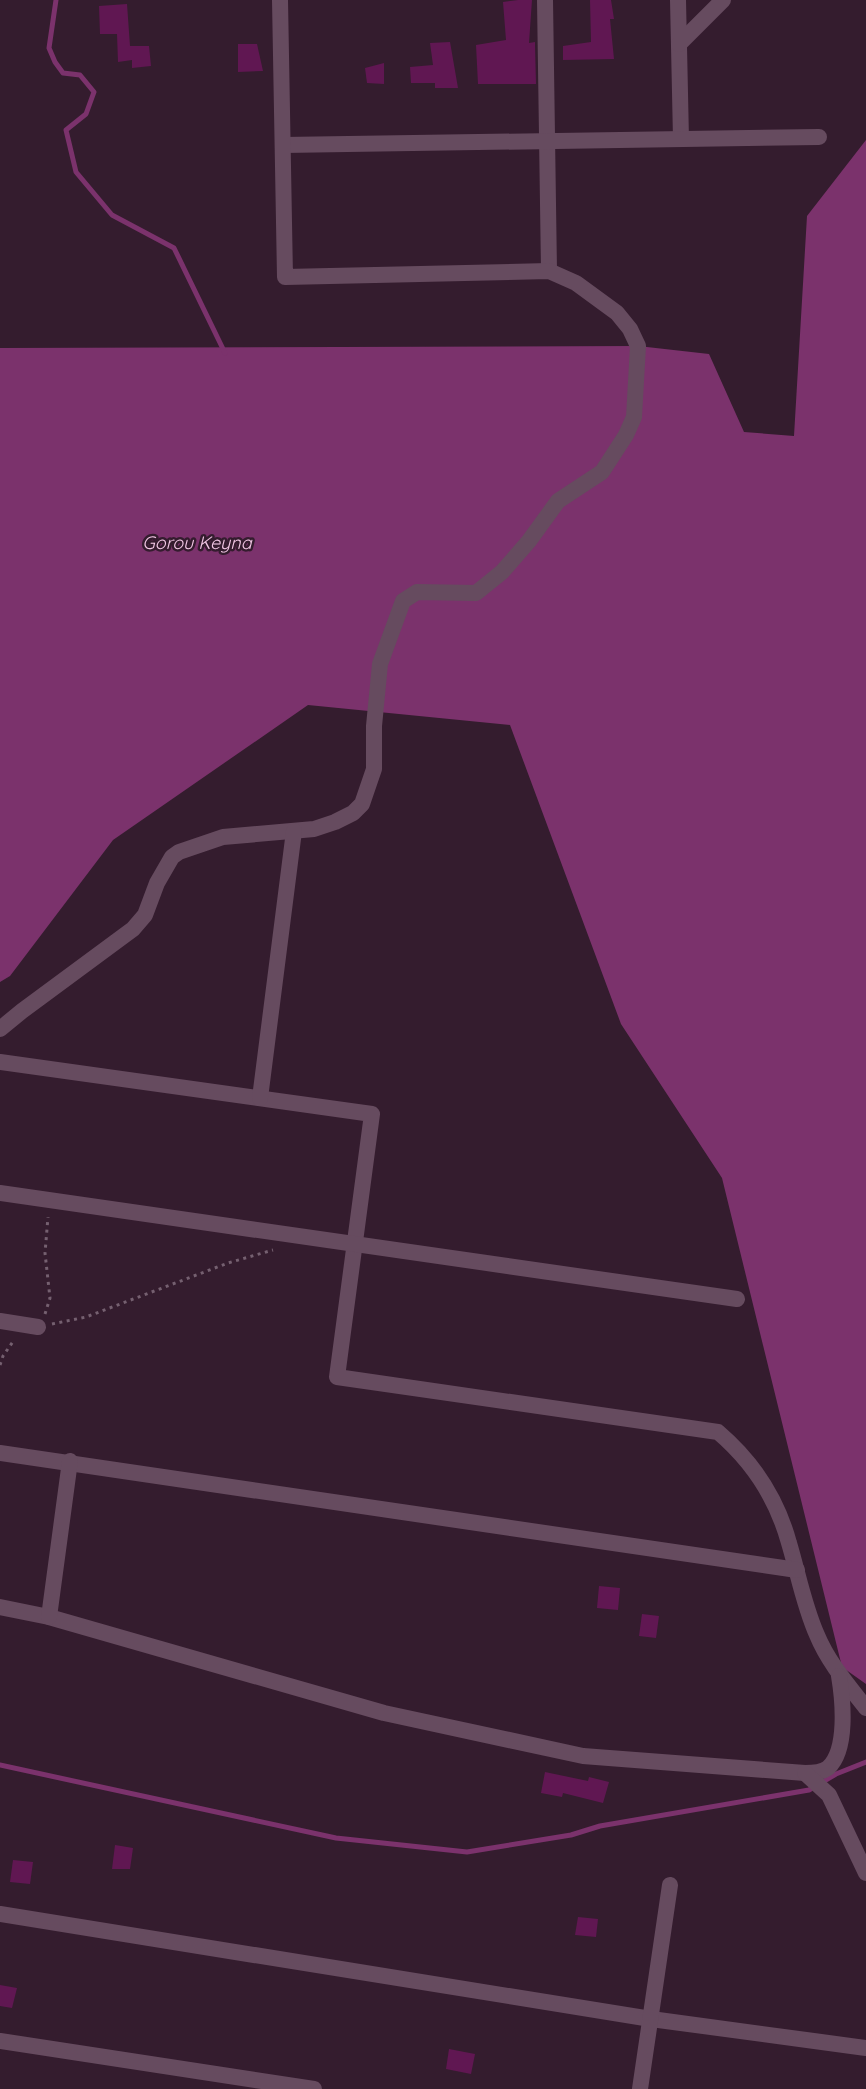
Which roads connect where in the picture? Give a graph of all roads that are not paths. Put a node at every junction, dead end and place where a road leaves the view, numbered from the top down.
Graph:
1 (280, 0) edge
2 (545, 0) edge
3 (678, 0) edge
4 (723, 0) edge
5 (679, 44) junction
6 (819, 137) dead end
7 (681, 139) junction
8 (547, 141) junction
9 (283, 145) junction
10 (549, 271) junction
11 (294, 831) junction
12 (0, 1029) edge
13 (0, 1062) edge
14 (260, 1098) junction
15 (0, 1193) edge
16 (356, 1245) junction
17 (737, 1299) dead end
18 (0, 1321) edge
19 (38, 1327) road end
20 (0, 1452) edge
21 (70, 1461) junction
22 (797, 1570) junction
23 (0, 1607) edge
24 (49, 1617) junction
25 (839, 1673) junction
26 (866, 1708) edge
27 (805, 1773) junction
28 (866, 1873) edge
29 (670, 1885) dead end
30 (0, 1914) edge
31 (651, 2019) junction
32 (0, 2041) edge
33 (866, 2048) edge
34 (314, 2089) edge
35 (640, 2089) edge

1 - 9 street
2 - 8 street
3 - 5 street
4 - 5 street
5 - 7 street
6 - 7 street
7 - 8 street
8 - 9 street
8 - 10 street
9 - 10 street
10 - 11 street
11 - 12 street
11 - 14 street
13 - 14 street
14 - 16 street
15 - 16 street
16 - 17 street
16 - 22 street
18 - 19 street
20 - 21 street
21 - 22 street
21 - 24 street
22 - 25 street
23 - 24 street
24 - 27 street
25 - 26 street
25 - 27 street
27 - 28 street
29 - 31 street
30 - 31 street
31 - 33 street
31 - 35 street
32 - 34 street

